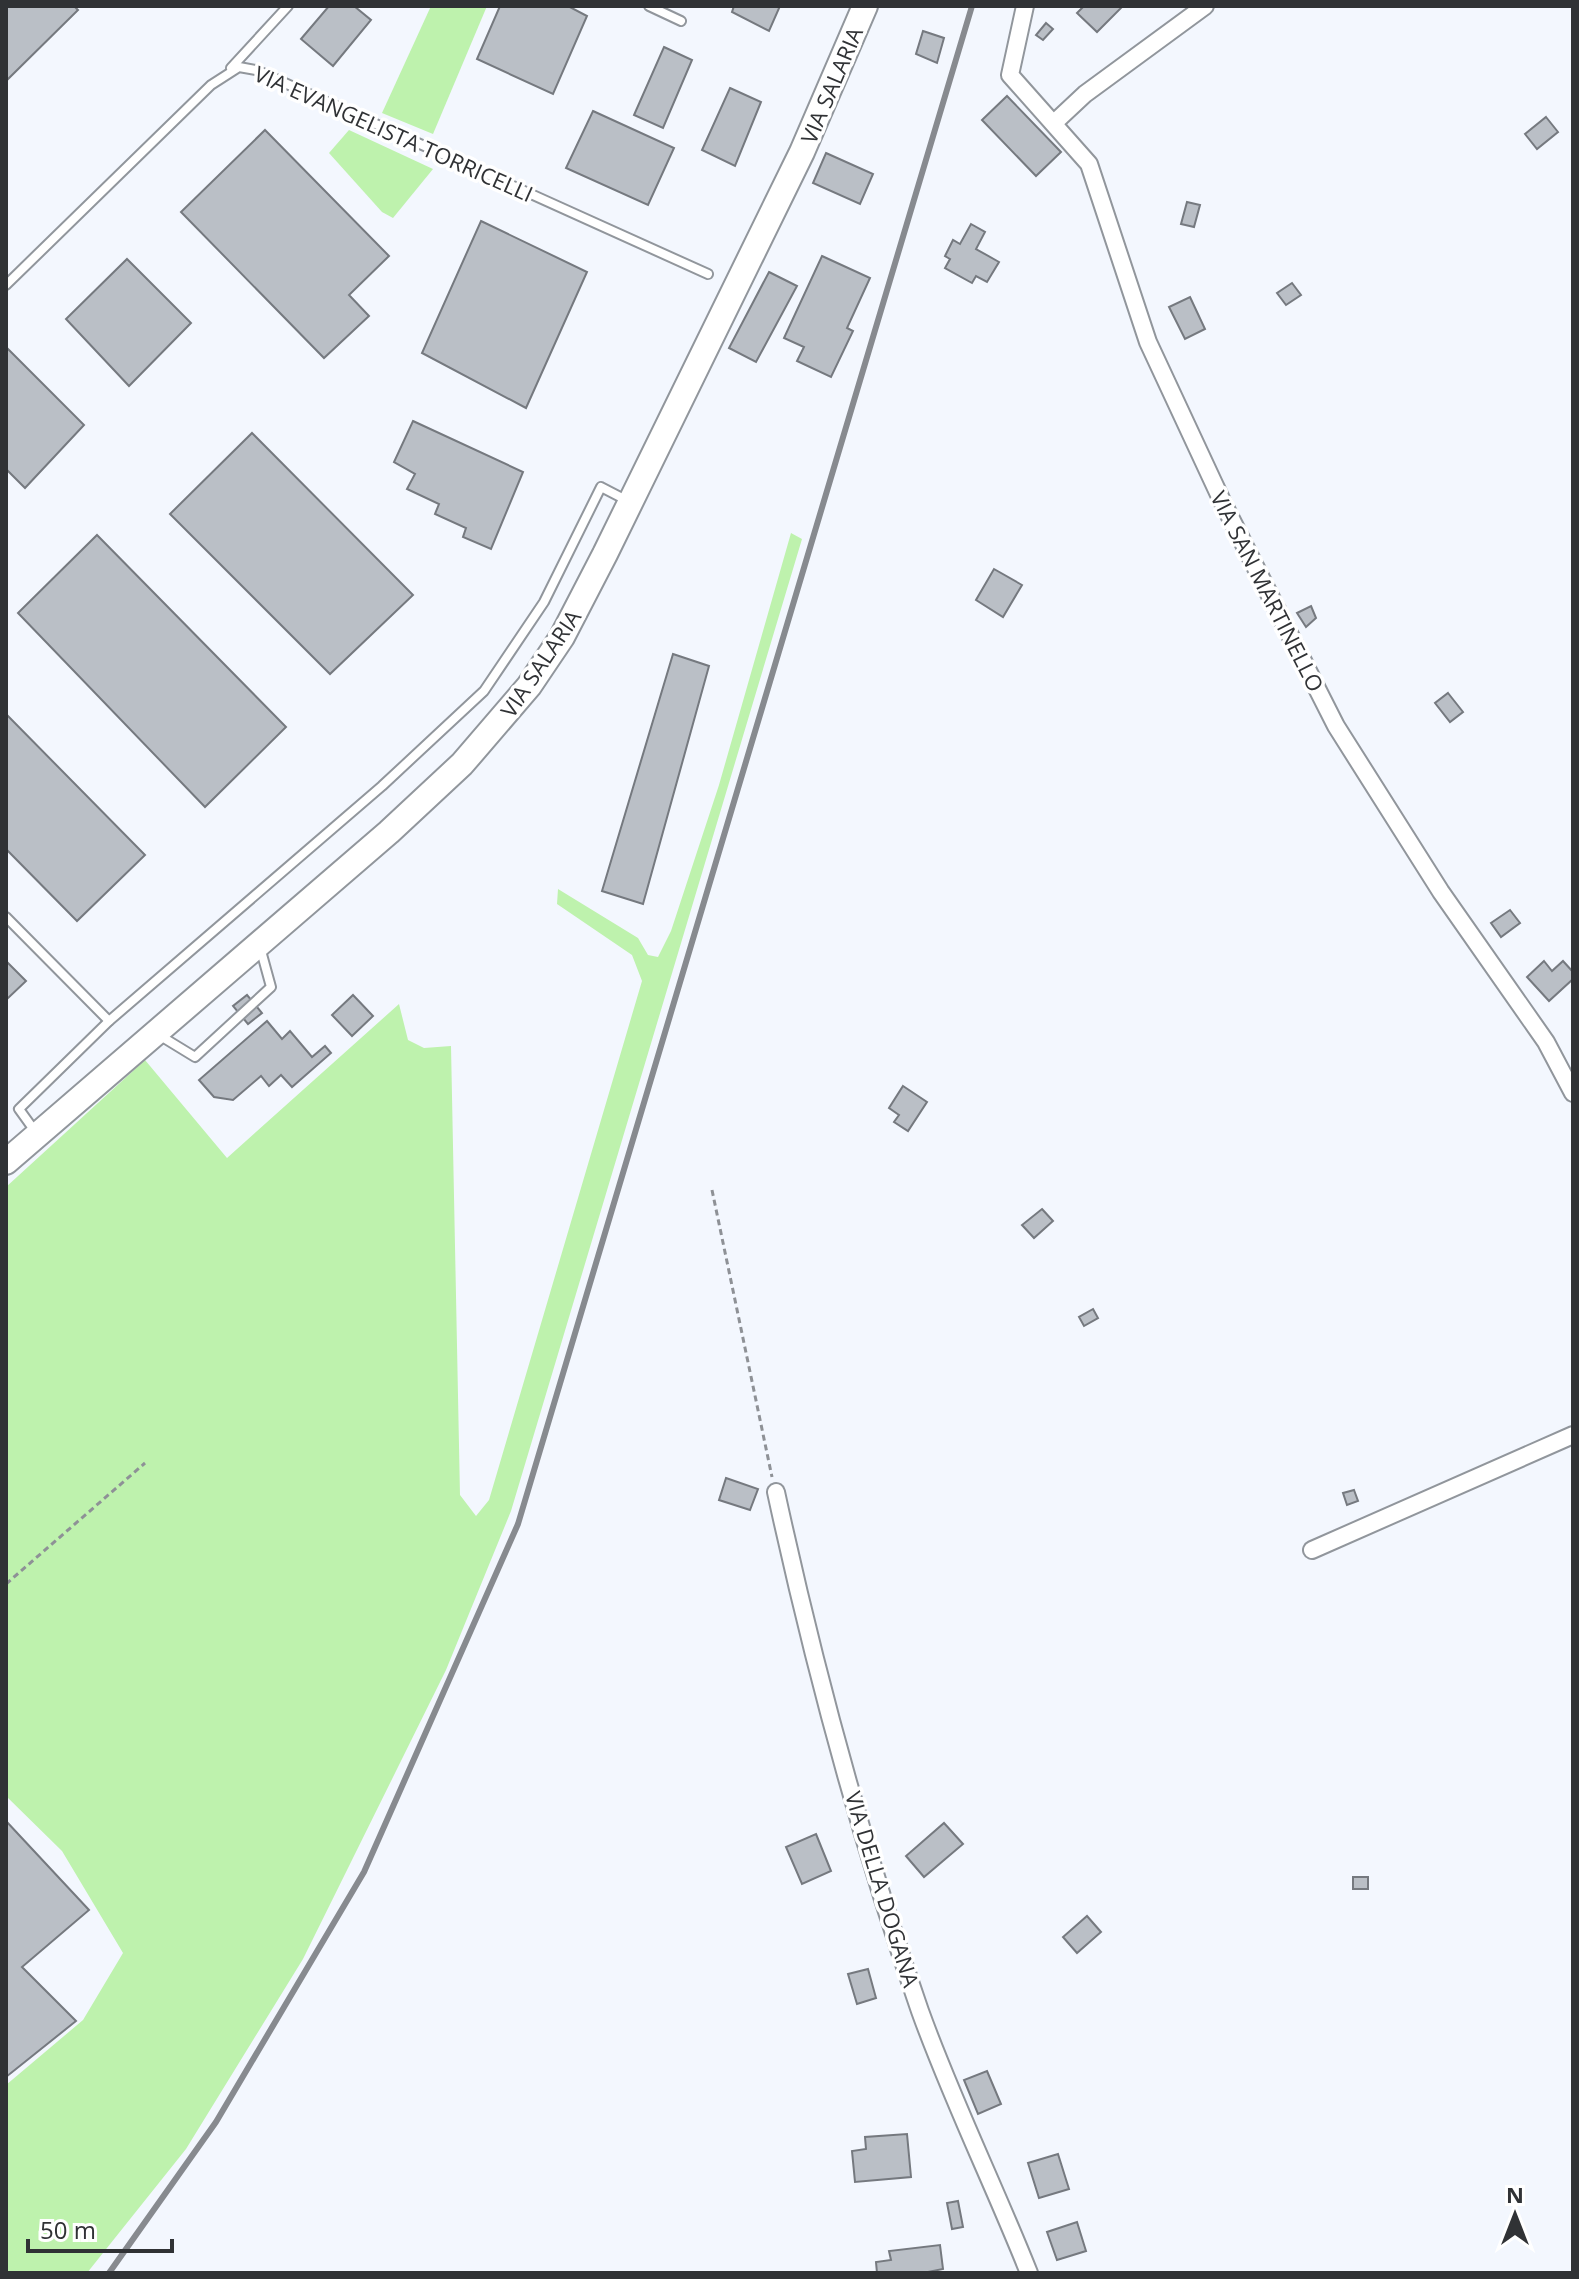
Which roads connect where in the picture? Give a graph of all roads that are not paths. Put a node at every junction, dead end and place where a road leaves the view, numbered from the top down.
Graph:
1 (288, 6) edge
2 (649, 6) edge
3 (865, 6) edge
4 (1025, 6) edge
5 (1205, 6) edge
6 (681, 21) dead end
7 (228, 72) junction
8 (1054, 123) junction
9 (708, 274) dead end
10 (6, 285) edge
11 (630, 503) junction
12 (6, 917) edge
13 (259, 942) junction
14 (109, 1021) junction
15 (155, 1033) junction
16 (1573, 1093) edge
17 (38, 1134) junction
18 (6, 1162) edge
19 (1573, 1435) edge
20 (776, 1492) road end
21 (1312, 1550) dead end
22 (1029, 2273) edge

1 - 7 lane
2 - 6 lane
3 - 11 main road, VIA SALARIA
4 - 8 street, VIA SAN MARTINELLO
5 - 8 street
7 - 9 lane, VIA EVANGELISTA TORRICELLI
7 - 10 lane, VIA EVANGELISTA TORRICELLI
8 - 16 street, VIA SAN MARTINELLO
11 - 13 main road, VIA SALARIA
11 - 14 lane
12 - 14 lane
13 - 15 main road, VIA SALARIA
13 - 15 lane
14 - 17 lane
15 - 17 main road, VIA SALARIA
17 - 18 main road, VIA SALARIA
19 - 21 street
20 - 22 street, VIA DELLA DOGANA

